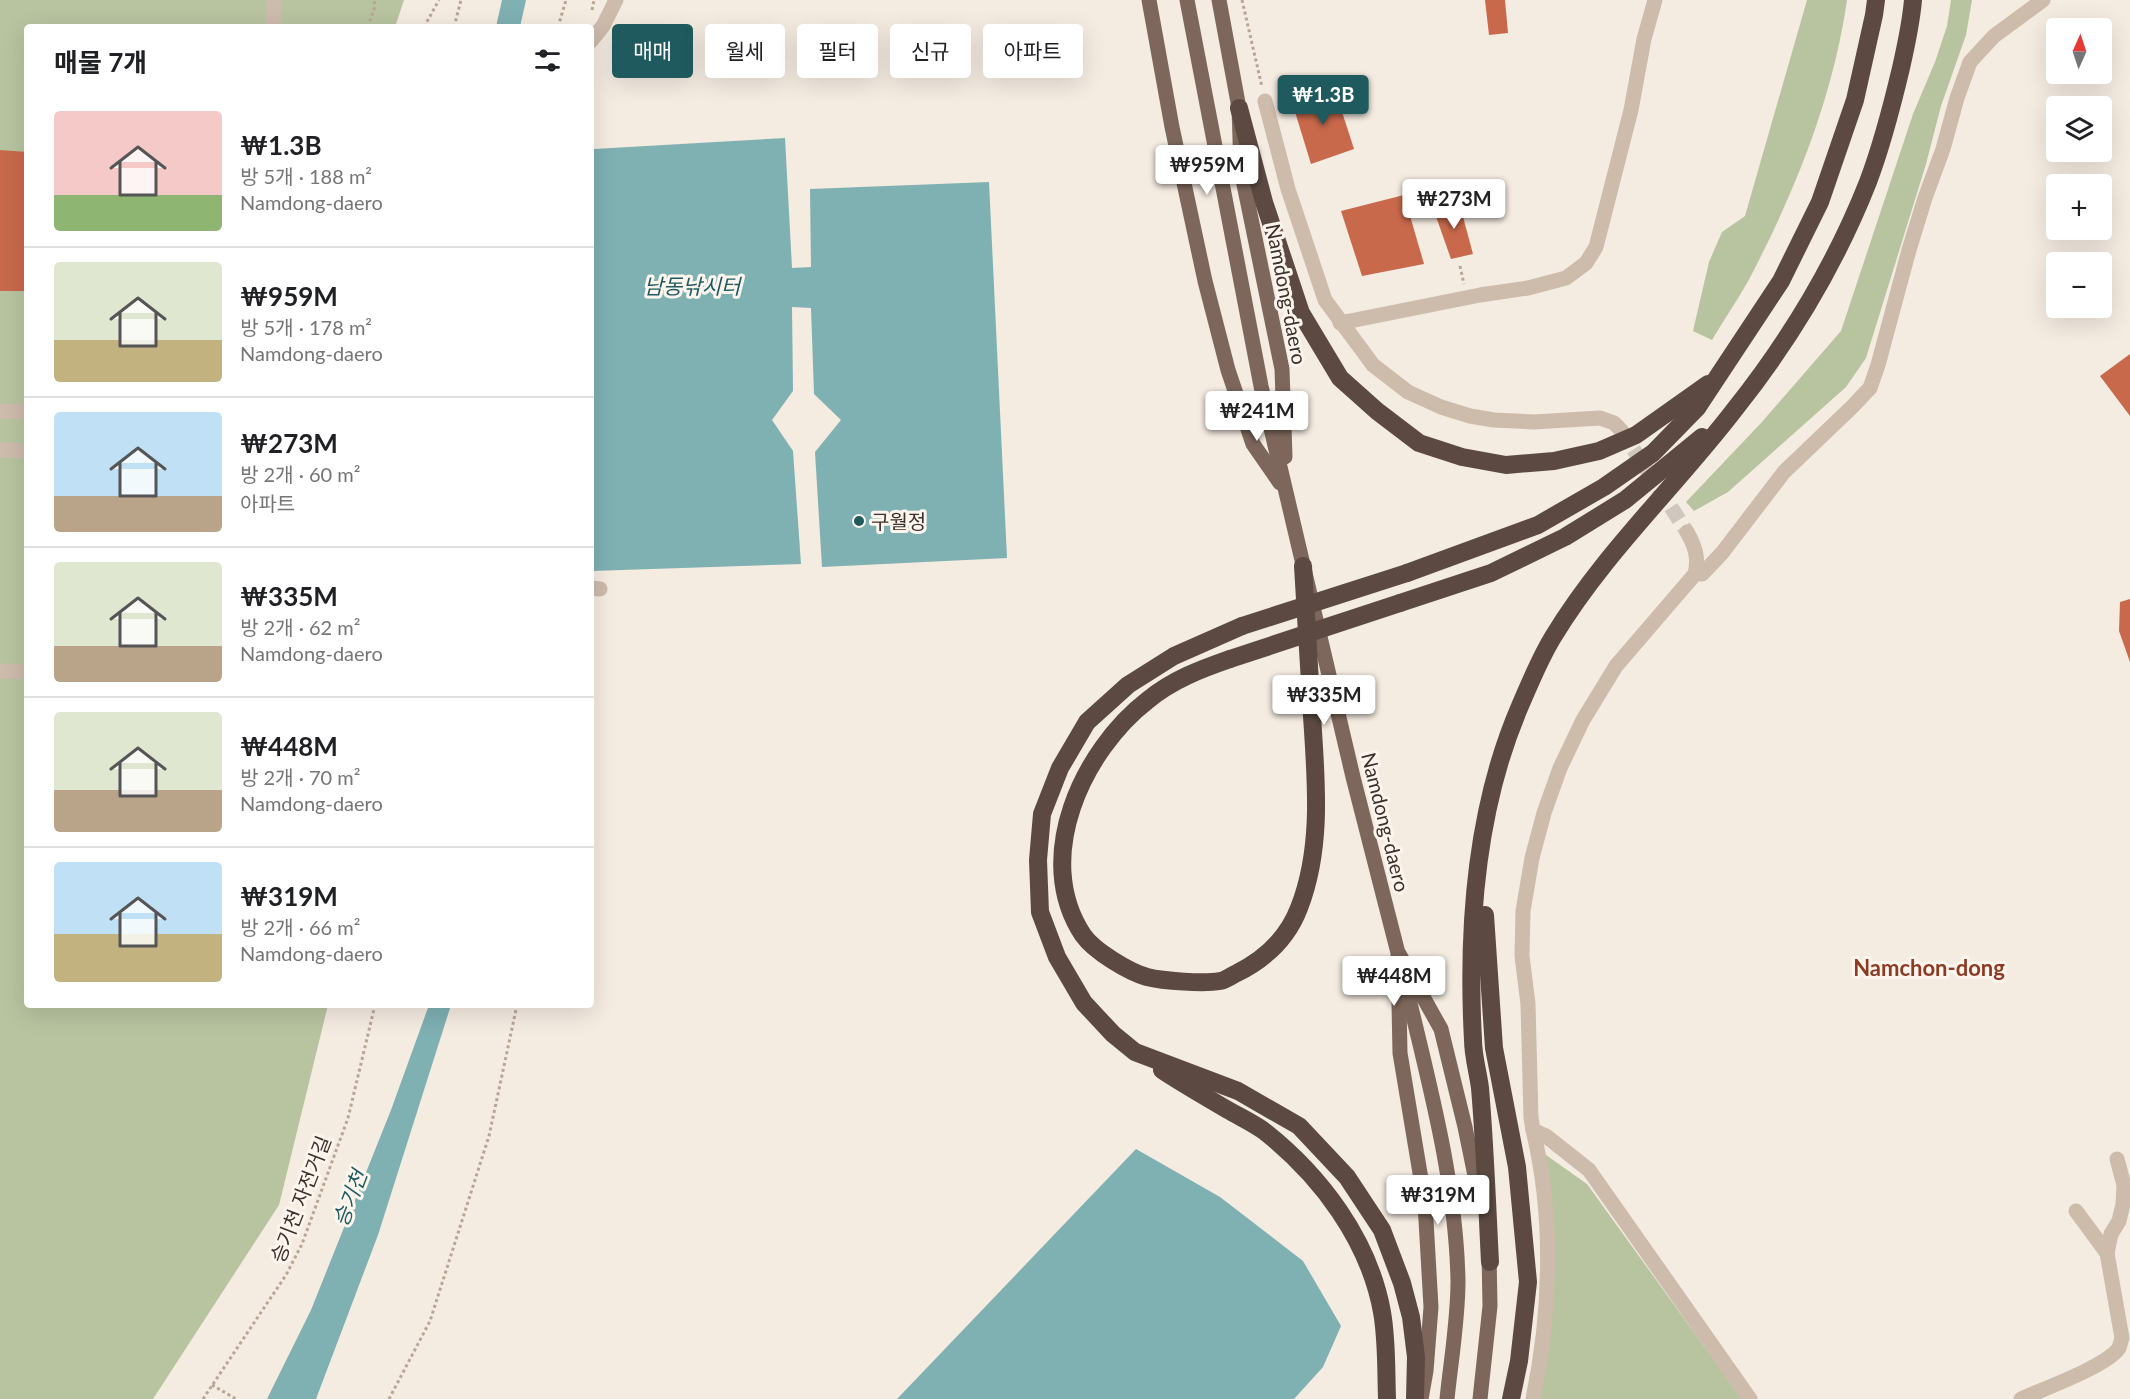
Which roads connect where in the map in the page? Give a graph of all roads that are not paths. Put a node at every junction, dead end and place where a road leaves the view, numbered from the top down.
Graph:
1 (274, 0) edge
2 (616, 0) edge
3 (1149, 0) edge
4 (1186, 0) edge
5 (1219, 0) edge
6 (1655, 0) edge
7 (1876, 0) edge
8 (1913, 0) edge
9 (2043, 0) edge
10 (273, 24) edge
11 (594, 37) edge
12 (1265, 100) road end
13 (1239, 108) junction
14 (1340, 323) junction
15 (1722, 374) junction
16 (1736, 409) junction
17 (0, 411) edge
18 (24, 412) edge
19 (1621, 430) tunnel mouth
20 (0, 450) edge
21 (24, 451) edge
22 (1286, 490) junction
23 (1687, 532) tunnel mouth
24 (1303, 566) junction
25 (1695, 574) junction
26 (0, 671) edge
27 (24, 672) edge
28 (1486, 814) junction
29 (1398, 953) junction
30 (1135, 1052) junction
31 (1533, 1130) junction
32 (2117, 1159) dead end
33 (2076, 1211) dead end
34 (2107, 1253) junction
35 (1490, 1262) junction
36 (1387, 1399) edge
37 (1415, 1399) edge
38 (1421, 1399) edge
39 (1447, 1399) edge
40 (1480, 1399) edge
41 (1512, 1399) edge
42 (1533, 1399) edge
43 (1750, 1399) edge
44 (2021, 1399) edge

1 - 10 street
2 - 11 street
3 - 22 main road, Namdong-daero
4 - 22 main road, Namdong-daero
5 - 13 main road, Namdong-daero
6 - 14 street
7 - 15 highway
8 - 16 highway
9 - 25 street
12 - 14 street
13 - 15 highway
13 - 22 main road, Namdong-daero
14 - 19 street
15 - 30 highway, bridge
16 - 24 highway, bridge
16 - 28 highway
17 - 18 street
20 - 21 street
22 - 24 main road, Namdong-daero
23 - 25 street
24 - 29 main road, Namdong-daero
25 - 31 street
26 - 27 street
28 - 35 highway
28 - 41 highway
29 - 35 main road, Namdong-daero
29 - 38 main road, Namdong-daero
29 - 39 main road
30 - 36 highway
30 - 37 highway
31 - 42 street
31 - 43 street
32 - 34 street
33 - 34 street
34 - 44 street
35 - 40 main road, Namdong-daero

